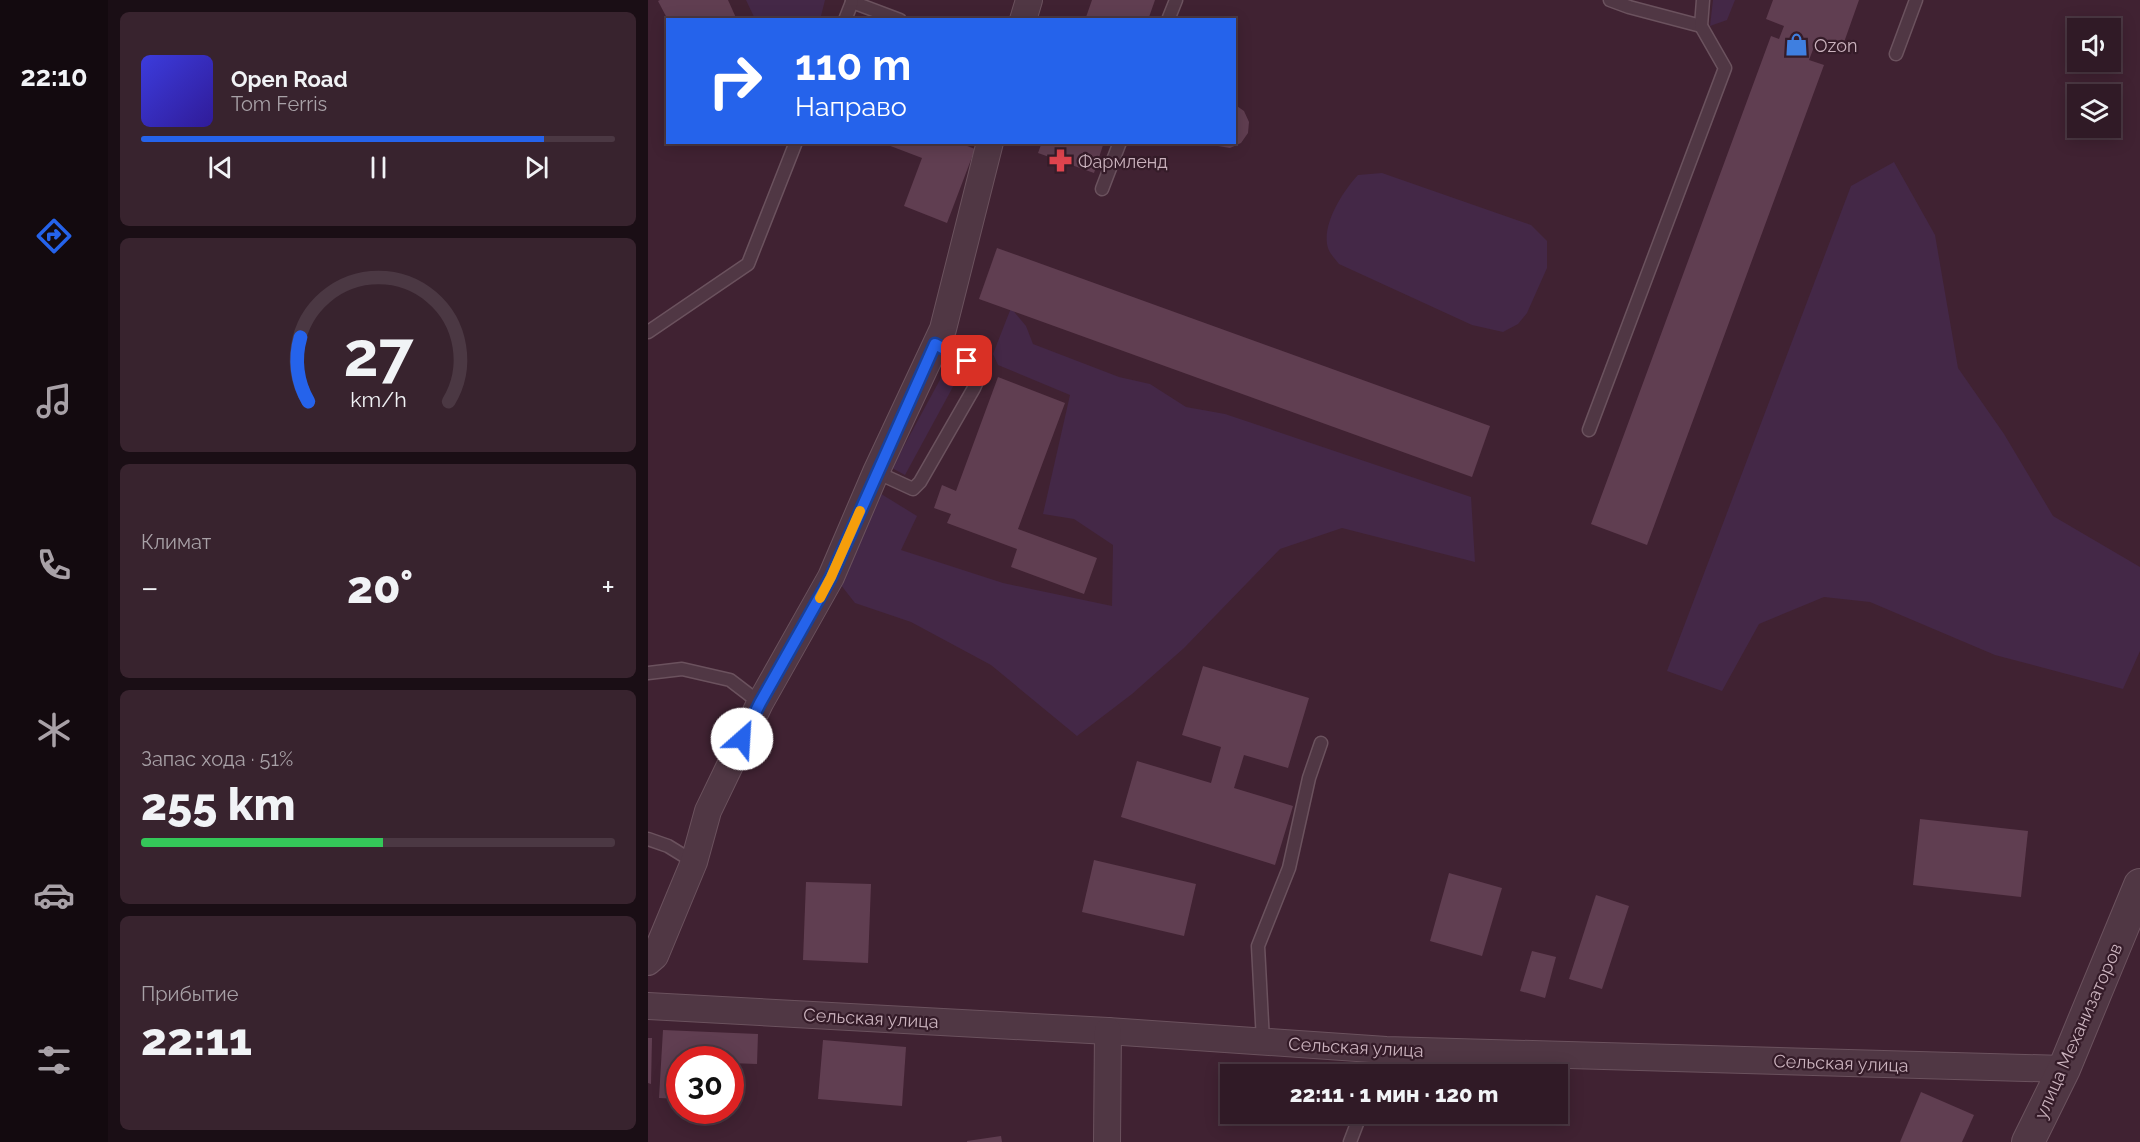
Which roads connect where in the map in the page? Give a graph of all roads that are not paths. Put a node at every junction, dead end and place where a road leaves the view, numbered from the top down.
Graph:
1 (1029, 0) edge
2 (1176, 0) edge
3 (1610, 0) edge
4 (1703, 0) edge
5 (1916, 0) edge
6 (852, 1) edge
7 (846, 18) edge
8 (895, 18) edge
9 (1024, 18) edge
10 (1169, 18) edge
11 (1701, 26) junction
12 (1896, 54) dead end
13 (795, 144) edge
14 (989, 144) edge
15 (1119, 144) edge
16 (1102, 189) dead end
17 (648, 332) edge
18 (935, 344) junction
19 (1589, 430) dead end
20 (876, 472) junction
21 (648, 673) edge
22 (760, 703) junction
23 (1321, 743) dead end
24 (648, 839) edge
25 (694, 862) junction
26 (2140, 885) edge
27 (648, 962) edge
28 (648, 1006) edge
29 (1108, 1031) junction
30 (1263, 1041) junction
31 (1386, 1050) junction
32 (1380, 1064) edge
33 (2064, 1069) junction
34 (1357, 1124) edge
35 (1107, 1142) edge
36 (1350, 1142) edge
37 (2028, 1142) edge

1 - 9 street
2 - 10 lane
3 - 11 lane
4 - 11 lane
5 - 12 lane
6 - 7 lane
6 - 8 lane
11 - 19 lane
13 - 17 lane
14 - 18 street
15 - 16 lane
18 - 20 street
18 - 20 lane
20 - 22 street
21 - 22 lane
22 - 25 street
23 - 30 lane
24 - 25 lane
25 - 27 street
26 - 33 street, улица Механизаторов
28 - 29 street, Сельская улица
29 - 30 street, Сельская улица
29 - 35 street
30 - 31 street, Сельская улица
31 - 32 lane
31 - 33 street, Сельская улица
33 - 37 street, улица Механизаторов
34 - 36 lane

